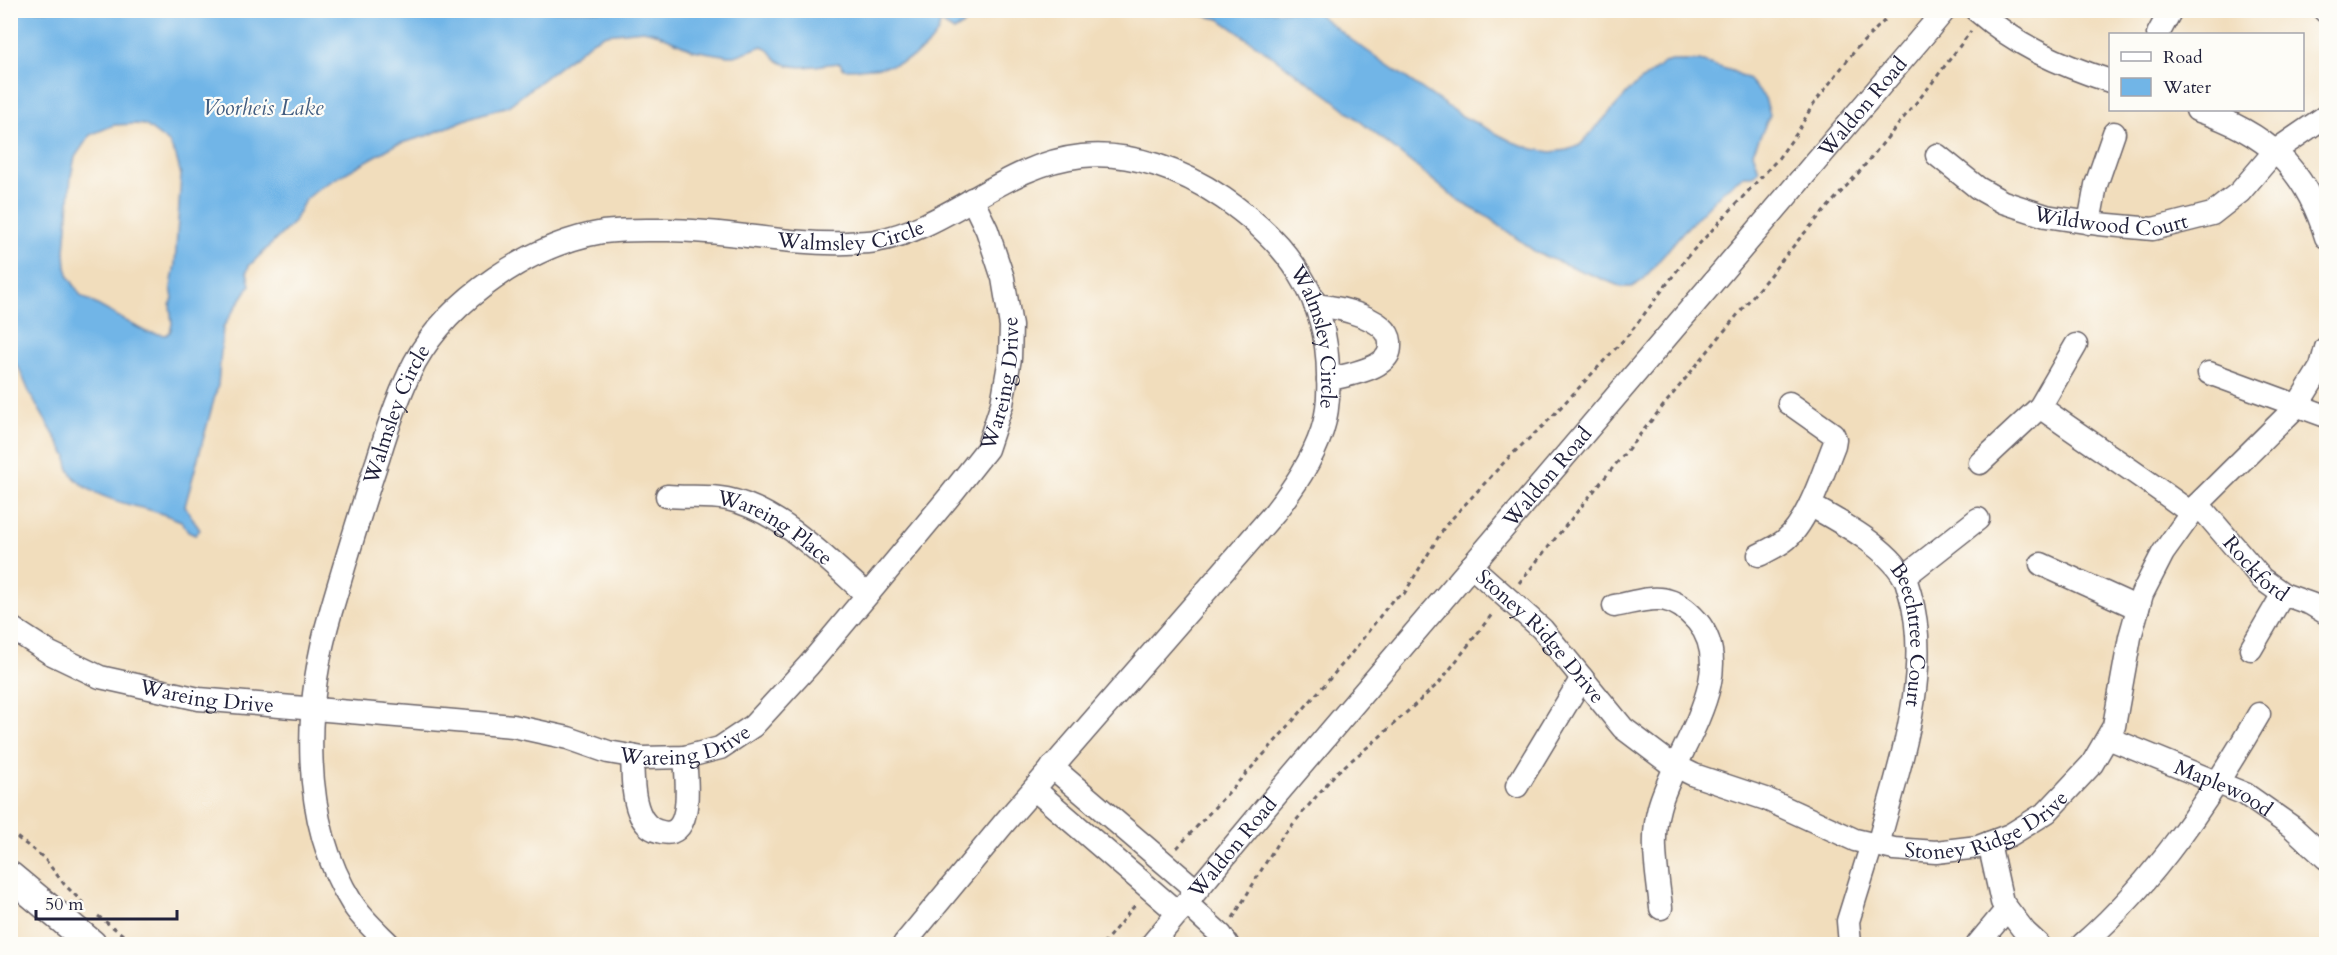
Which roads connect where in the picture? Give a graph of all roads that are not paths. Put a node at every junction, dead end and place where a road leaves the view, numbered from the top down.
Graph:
1 (1945, 10) edge
2 (2171, 10) edge
3 (1980, 14) edge
4 (2159, 33) edge
5 (2109, 81) edge
6 (2200, 111) edge
7 (2326, 116) edge
8 (2114, 133) dead end
9 (2275, 151) junction
10 (1937, 155) dead end
11 (972, 199) junction
12 (2089, 223) junction
13 (2326, 237) edge
14 (1315, 305) junction
15 (2076, 345) dead end
16 (2326, 348) edge
17 (2209, 373) dead end
18 (1328, 380) junction
19 (1789, 403) dead end
20 (2297, 406) junction
21 (2040, 407) junction
22 (2326, 416) edge
23 (1980, 463) dead end
24 (667, 496) dead end
25 (1810, 505) junction
26 (2194, 509) junction
27 (1978, 519) dead end
28 (1759, 555) dead end
29 (2042, 564) dead end
30 (1471, 566) junction
31 (1904, 577) junction
32 (2283, 594) junction
33 (867, 595) junction
34 (1614, 606) dead end
35 (2138, 608) junction
36 (2325, 610) edge
37 (10, 627) edge
38 (2252, 649) dead end
39 (1582, 678) junction
40 (312, 710) junction
41 (2259, 714) dead end
42 (2108, 738) junction
43 (632, 756) junction
44 (685, 757) junction
45 (1675, 766) junction
46 (1052, 767) junction
47 (2218, 783) junction
48 (1517, 786) dead end
49 (1034, 789) junction
50 (1989, 843) junction
51 (1875, 844) junction
52 (2326, 858) edge
53 (10, 876) edge
54 (1187, 902) junction
55 (1661, 908) dead end
56 (2007, 909) junction
57 (92, 945) edge
58 (389, 945) edge
59 (904, 945) edge
60 (1152, 945) edge
61 (1227, 945) edge
62 (1850, 945) edge
63 (1978, 945) edge
64 (2038, 945) edge
65 (2083, 945) edge

1 - 30 street, Waldon Road
2 - 4 street
3 - 5 street
6 - 9 street
7 - 9 street, Wildwood Court
8 - 12 street
9 - 12 street, Wildwood Court
9 - 13 street
10 - 12 street, Wildwood Court
11 - 14 street, Walmsley Circle
11 - 33 street, Wareing Drive
11 - 40 street, Walmsley Circle
14 - 18 street, Walmsley Circle
14 - 18 street
15 - 21 street
16 - 20 street, Stoney Ridge Drive
17 - 20 street
18 - 46 street, Walmsley Circle
19 - 25 street
20 - 22 street
20 - 26 street, Stoney Ridge Drive
21 - 23 street
21 - 26 street, Rockford
24 - 33 street, Wareing Place
25 - 28 street
25 - 31 street, Beechtree Court
26 - 32 street, Rockford
26 - 35 street, Stoney Ridge Drive
27 - 31 street
29 - 35 street
30 - 39 street, Stoney Ridge Drive
30 - 54 street, Waldon Road
31 - 51 street, Beechtree Court
32 - 36 street, Rockford
32 - 38 street
33 - 44 street, Wareing Drive
34 - 45 street
35 - 42 street, Stoney Ridge Drive
37 - 40 street, Wareing Drive
39 - 45 street, Stoney Ridge Drive
39 - 48 street
40 - 43 street, Wareing Drive
40 - 58 street, Walmsley Circle
41 - 47 street
42 - 47 street, Maplewood
42 - 50 street, Stoney Ridge Drive
43 - 44 street, Wareing Drive
43 - 44 street
45 - 51 street, Stoney Ridge Drive
45 - 55 street
46 - 49 street, Walmsley Circle
46 - 54 street
47 - 52 street, Maplewood
47 - 65 street
49 - 54 street
49 - 59 street, Walmsley Circle
50 - 51 street, Stoney Ridge Drive
50 - 56 street
51 - 62 street, Beechtree Court
53 - 57 main road
54 - 60 street, Waldon Road
54 - 61 street
56 - 63 street
56 - 64 street

